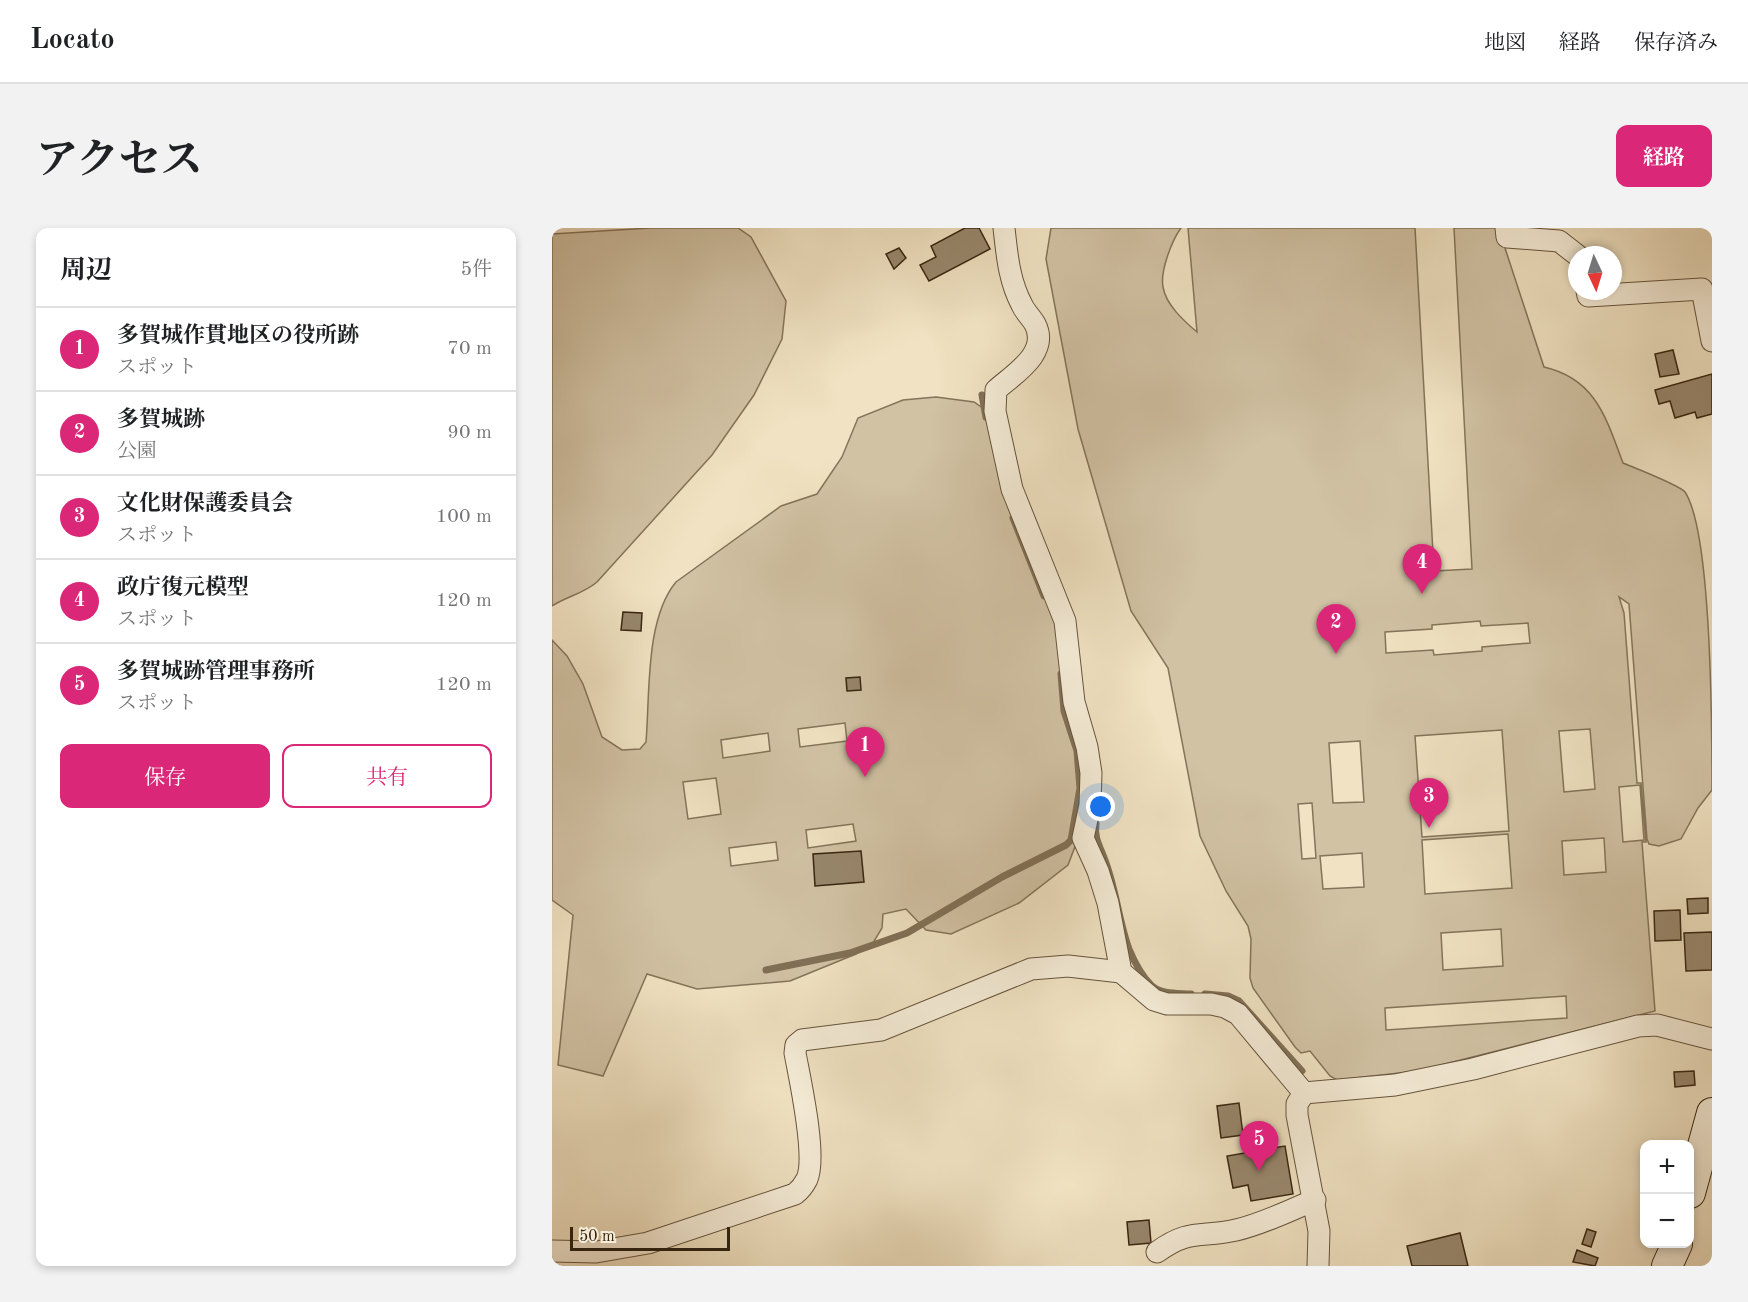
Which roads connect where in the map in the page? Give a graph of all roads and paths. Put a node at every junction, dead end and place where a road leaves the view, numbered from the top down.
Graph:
1 (1004, 228) edge
2 (1506, 228) edge
3 (1568, 248) edge
4 (1622, 294) edge
5 (1712, 341) edge
6 (1121, 972) junction
7 (1712, 1039) edge
8 (1304, 1093) junction
9 (1712, 1113) edge
10 (1694, 1176) edge
11 (1315, 1200) junction
12 (1675, 1248) edge
13 (552, 1251) edge
14 (1157, 1252) dead end
15 (1318, 1266) edge
16 (1667, 1266) edge

1 - 6 street
2 - 3 street
4 - 5 street
6 - 8 street
6 - 13 street
7 - 8 street
8 - 11 street
9 - 10 street
11 - 14 street
11 - 15 street
12 - 16 street

